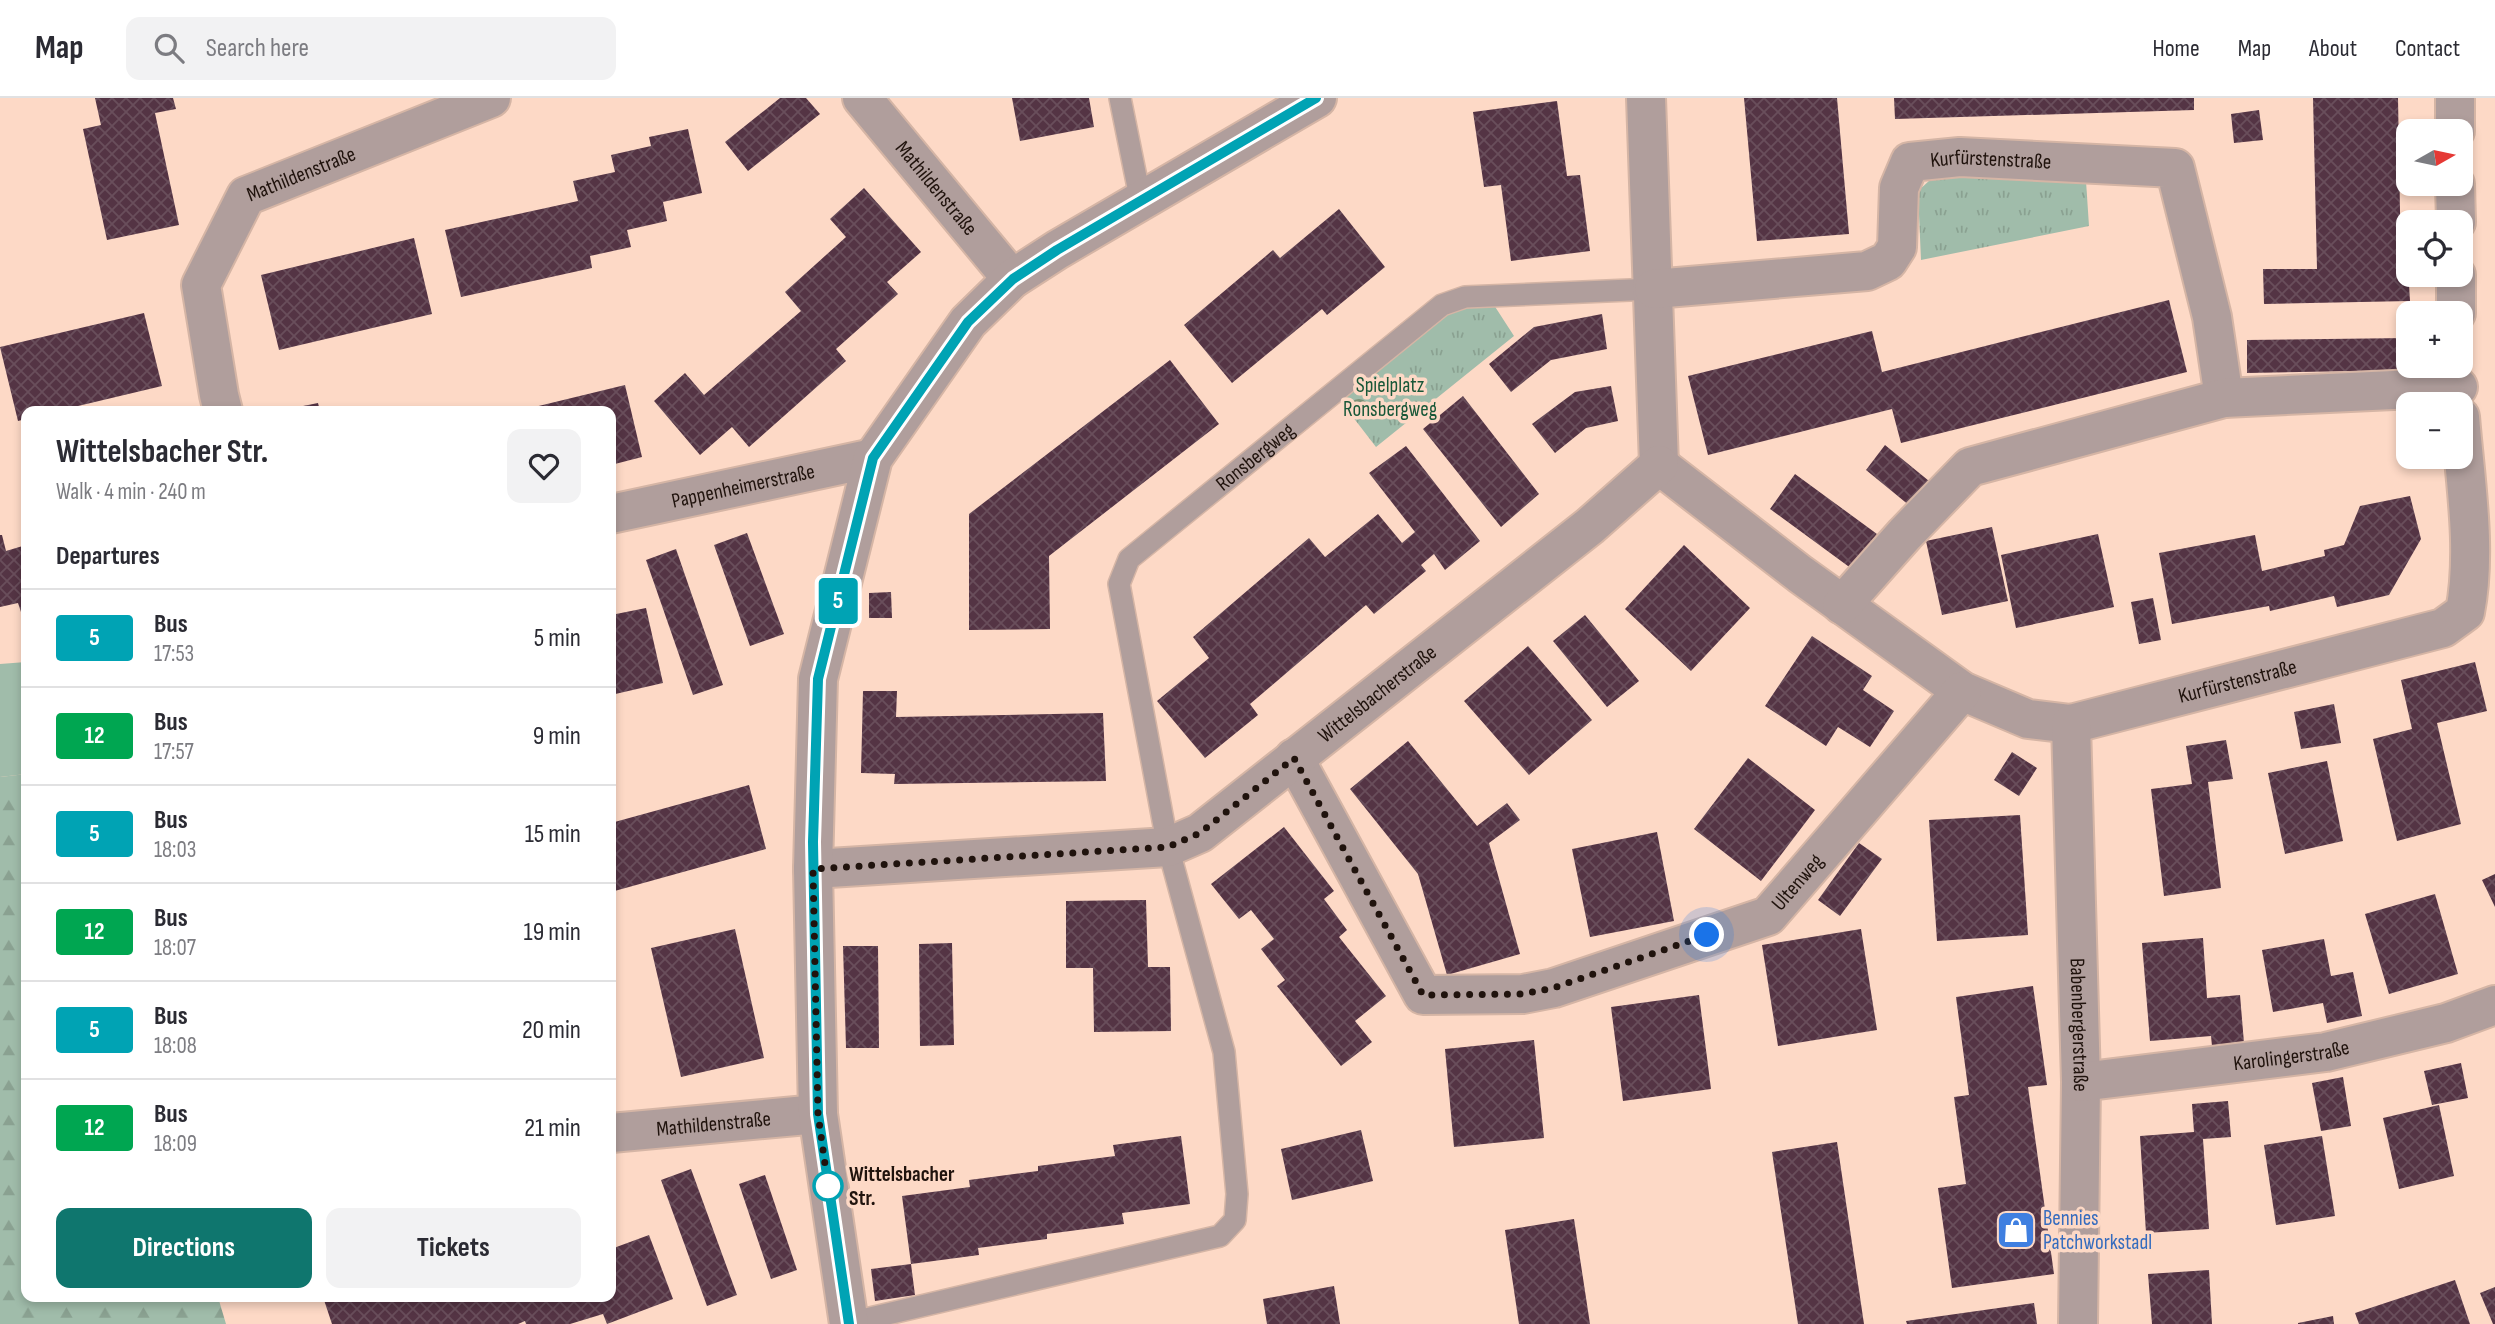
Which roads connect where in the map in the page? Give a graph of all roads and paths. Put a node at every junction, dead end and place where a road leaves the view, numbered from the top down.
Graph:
1 (491, 98) edge
2 (862, 98) edge
3 (1120, 98) edge
4 (1317, 98) edge
5 (1646, 98) edge
6 (2455, 98) edge
7 (2455, 119) edge
8 (1141, 202) junction
9 (1013, 279) junction
10 (1654, 289) junction
11 (2396, 394) edge
12 (2224, 398) junction
13 (222, 406) edge
14 (873, 458) junction
15 (1659, 465) junction
16 (2464, 469) edge
17 (616, 513) edge
18 (1842, 605) junction
19 (1962, 691) junction
20 (2071, 724) junction
21 (1294, 758) junction
22 (1168, 847) junction
23 (813, 869) junction
24 (2495, 1005) edge
25 (2081, 1082) junction
26 (818, 1114) junction
27 (616, 1133) edge
28 (849, 1323) edge
29 (2077, 1324) edge

1 - 13 street, Mathildenstraße
2 - 9 street, Mathildenstraße
3 - 8 lane
4 - 8 street
5 - 10 street
6 - 7 street
8 - 9 street
9 - 14 street
10 - 12 street, Kurfürstenstraße
10 - 15 street
10 - 22 lane, Ronsbergweg
11 - 12 street, Kurfürstenstraße
12 - 18 street, Kurfürstenstraße
14 - 17 street, Pappenheimerstraße
14 - 23 street
15 - 18 street, Kurfürstenstraße
15 - 21 street, Wittelsbacherstraße
16 - 20 street, Kurfürstenstraße
18 - 19 street, Kurfürstenstraße
19 - 20 street, Kurfürstenstraße
19 - 21 street, Ultenweg
20 - 25 street, Babenbergerstraße
21 - 22 street, Wittelsbacherstraße
22 - 23 street, Wittelsbacherstraße
22 - 28 lane, Ronsbergweg
23 - 26 street
24 - 25 street, Karolingerstraße
25 - 29 street, Babenbergerstraße
26 - 27 street, Mathildenstraße
26 - 28 street

